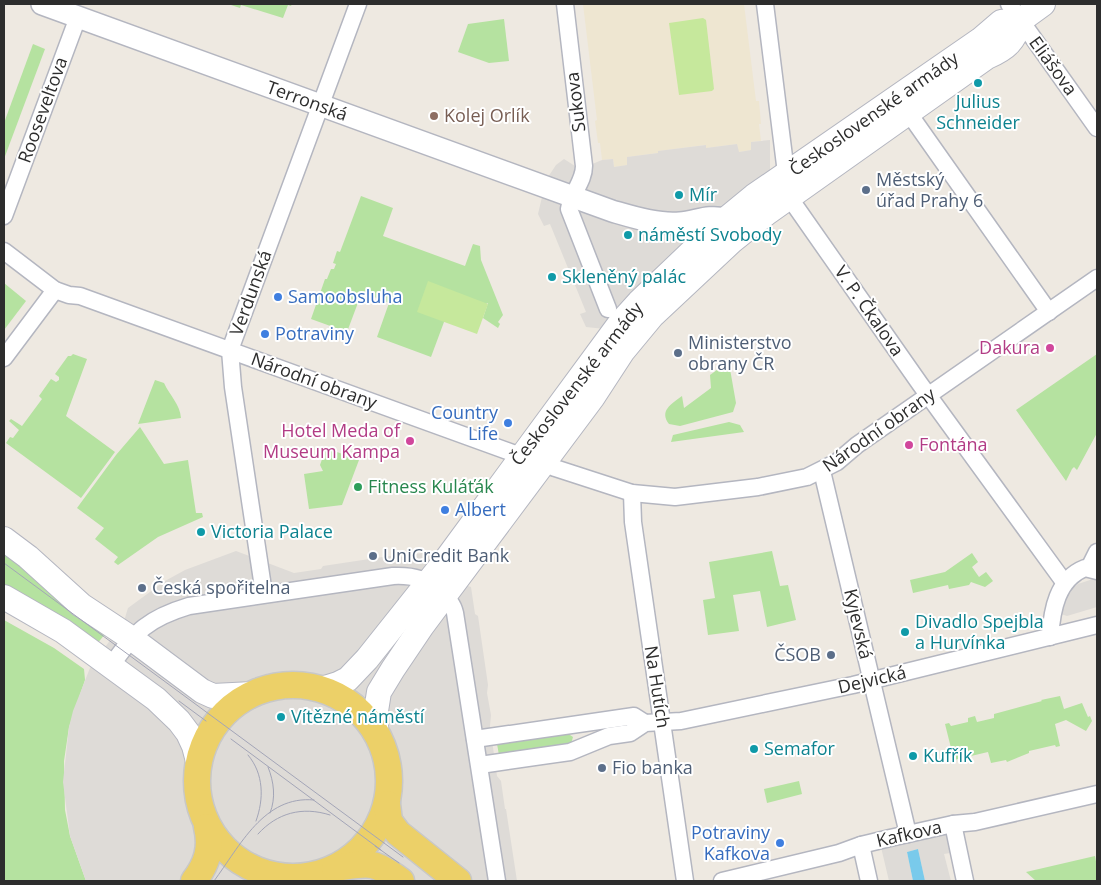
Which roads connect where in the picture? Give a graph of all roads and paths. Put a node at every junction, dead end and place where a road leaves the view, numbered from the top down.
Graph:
1 (42, 4) edge
2 (358, 4) edge
3 (565, 4) edge
4 (765, 4) edge
5 (1044, 4) edge
6 (81, 10) edge
7 (1015, 12) edge
8 (903, 105) junction
9 (320, 106) junction
10 (1097, 128) edge
11 (787, 186) junction
12 (572, 198) junction
13 (4, 216) edge
14 (726, 219) junction
15 (680, 223) junction
16 (705, 240) junction
17 (731, 242) junction
18 (4, 251) edge
19 (1097, 278) edge
20 (55, 290) junction
21 (608, 309) dead end
22 (1049, 312) junction
23 (230, 350) junction
24 (4, 358) edge
25 (928, 396) junction
26 (532, 460) junction
27 (822, 471) junction
28 (632, 494) junction
29 (4, 538) edge
30 (1097, 552) edge
31 (1093, 570) edge
32 (1064, 582) junction
33 (436, 589) junction
34 (264, 594) junction
35 (4, 598) edge
36 (1097, 625) edge
37 (1050, 637) junction
38 (131, 638) junction
39 (111, 666) junction
40 (871, 681) junction
41 (322, 689) junction
42 (253, 694) junction
43 (662, 723) junction
44 (645, 724) junction
45 (376, 732) junction
46 (475, 739) junction
47 (199, 765) junction
48 (480, 765) junction
49 (1097, 794) edge
50 (386, 804) junction
51 (953, 824) junction
52 (208, 827) junction
53 (908, 834) junction
54 (861, 845) junction
55 (332, 868) junction
56 (270, 873) junction
57 (194, 881) edge
58 (243, 881) edge
59 (401, 881) edge
60 (458, 881) edge
61 (497, 881) edge
62 (685, 881) edge
63 (722, 881) edge
64 (869, 881) edge
65 (966, 881) edge

1 - 6 street, Terronská
2 - 9 street, Verdunská
3 - 12 street, Sukova
4 - 11 street, V. P. Čkalova
5 - 7 main road, Československé armády
6 - 9 street, Terronská
6 - 13 street, Rooseveltova
7 - 8 main road, Československé armády
7 - 10 street, Eliášova
8 - 11 main road, Československé armády
8 - 22 street
9 - 12 street, Terronská
9 - 23 street, Verdunská
11 - 14 main road, Československé armády
11 - 17 main road, Československé armády
11 - 25 street, V. P. Čkalova
12 - 15 street
12 - 21 street
14 - 15 street
14 - 16 main road, Československé armády
15 - 16 street
16 - 17 street
16 - 26 main road, Československé armády
17 - 26 main road, Československé armády
18 - 20 street, Národní obrany
19 - 22 street, Národní obrany
20 - 23 street, Národní obrany
20 - 24 street
22 - 25 street, Národní obrany
23 - 26 street, Národní obrany
23 - 34 street, Verdunská
25 - 27 street, Národní obrany
25 - 32 street, V. P. Čkalova
26 - 28 street, Národní obrany
26 - 33 main road, Československé armády
27 - 28 street, Národní obrany
27 - 40 street, Kyjevská
28 - 43 street, Na Hutích
29 - 38 main road
30 - 31 street
31 - 32 street
32 - 37 street
33 - 34 street
33 - 41 main road, Československé armády
33 - 45 main road, Československé armády
33 - 46 street
34 - 38 street
35 - 39 main road
36 - 37 street, Dejvická
37 - 40 street, Dejvická
38 - 39 street
38 - 42 main road
39 - 47 main road
40 - 43 street, Dejvická
40 - 53 street, Kyjevská
41 - 42 main road
41 - 45 main road
42 - 47 main road
43 - 44 street, Dejvická
43 - 62 street, Na Hutích
44 - 46 street, Dejvická
44 - 48 street, Dejvická
45 - 50 main road
46 - 48 street
47 - 52 main road
48 - 61 street
49 - 51 street, Kafkova
50 - 55 main road
50 - 60 main road
51 - 53 street, Kafkova
51 - 65 street
52 - 56 main road
52 - 57 main road
53 - 54 street, Kafkova
54 - 63 street, Kafkova
54 - 64 street
55 - 56 main road
55 - 59 main road
56 - 58 main road

